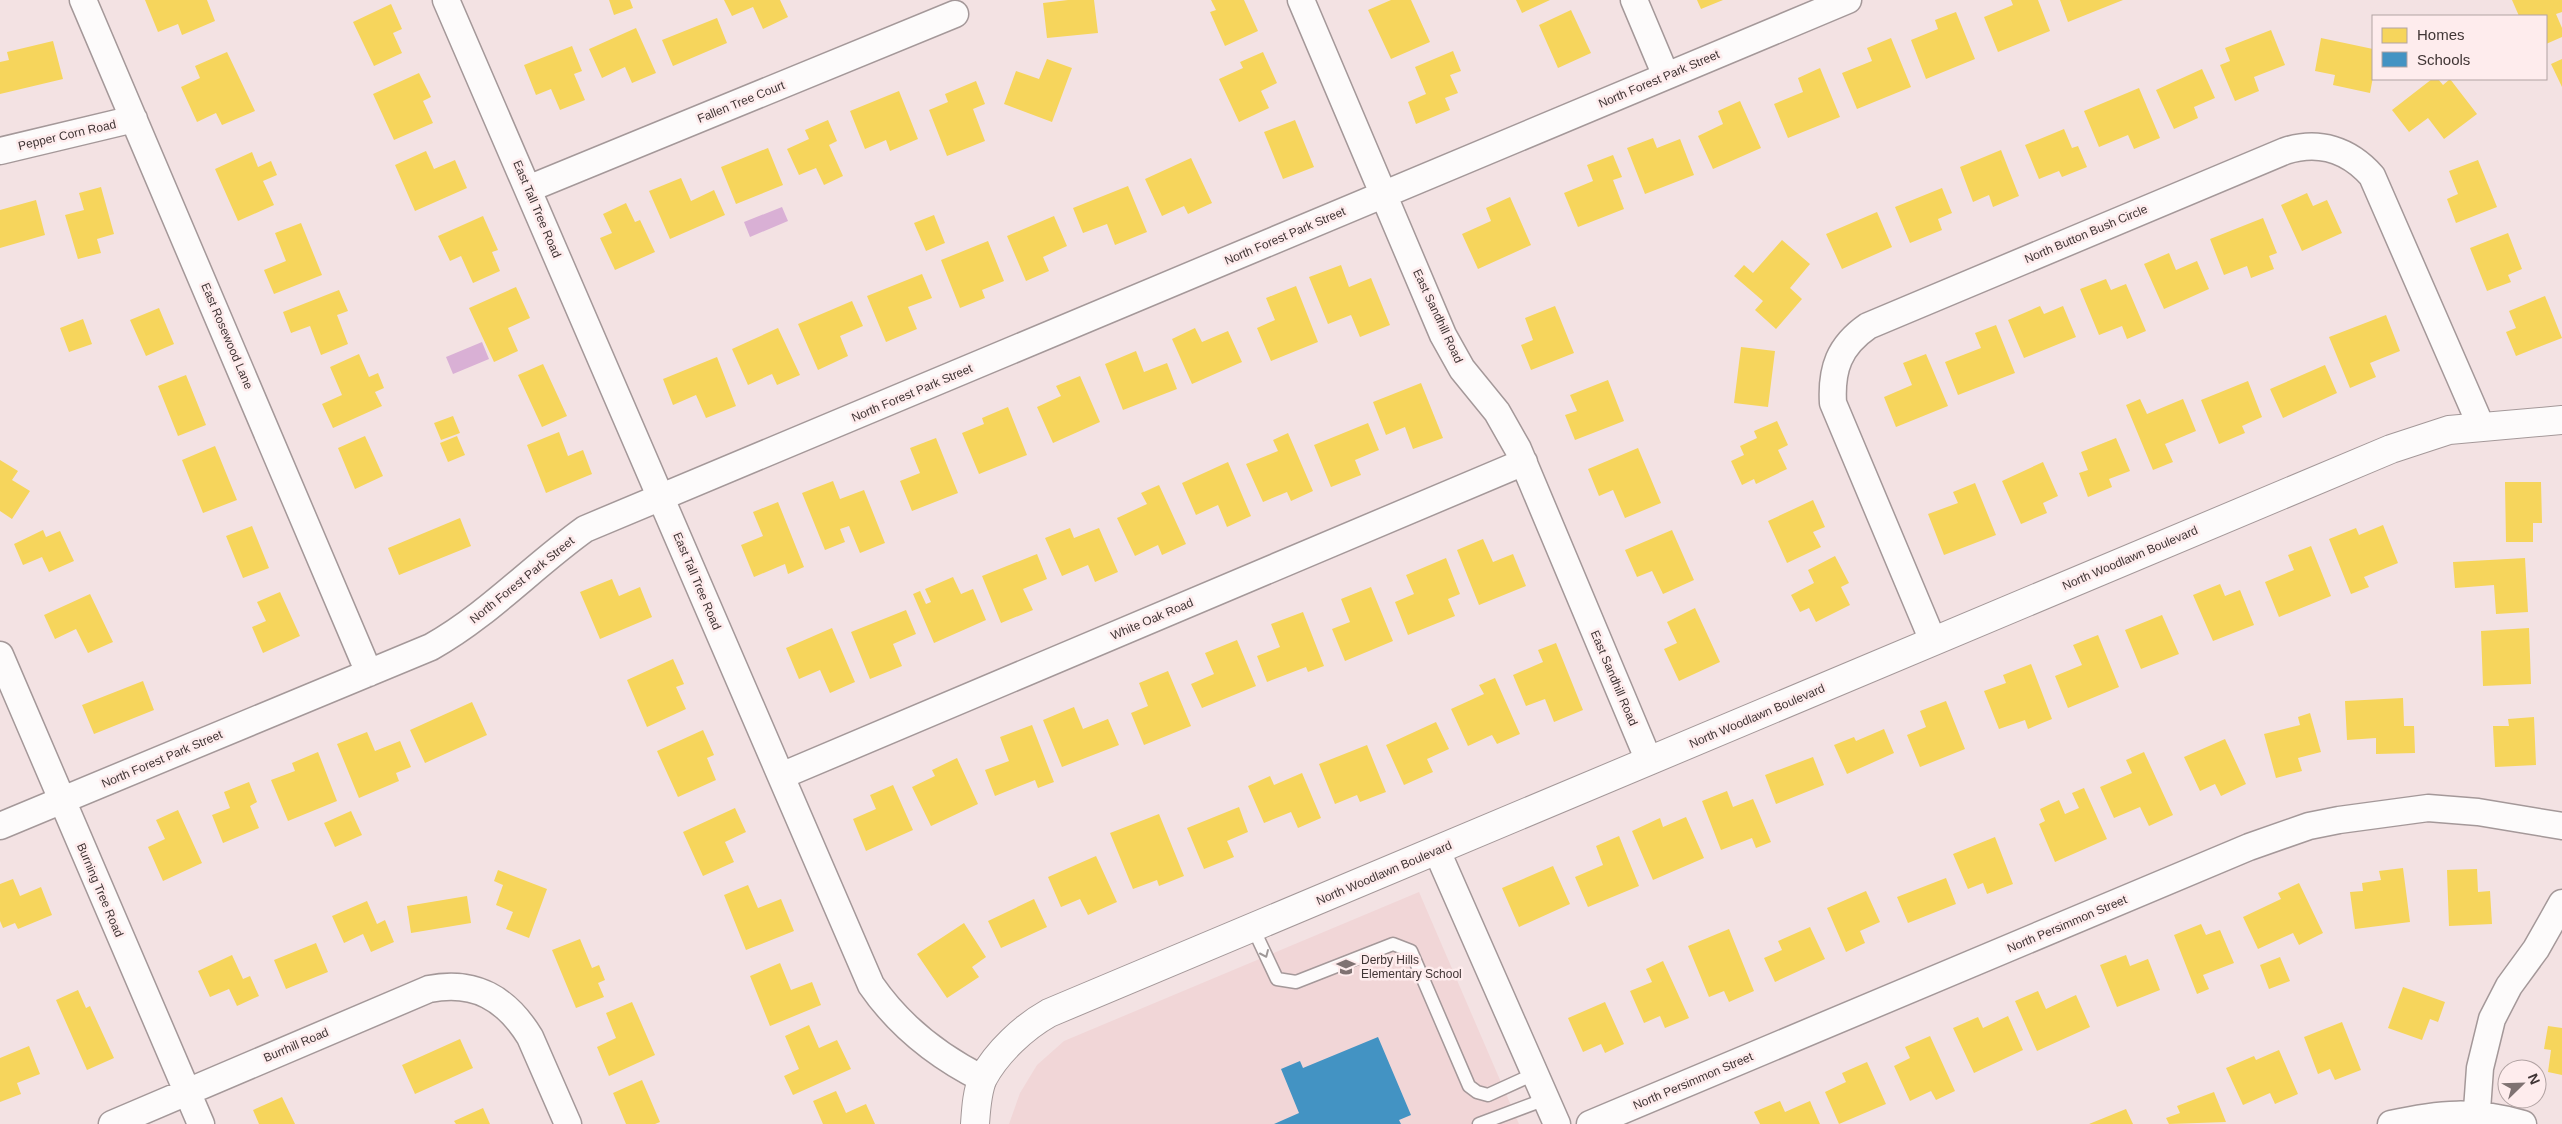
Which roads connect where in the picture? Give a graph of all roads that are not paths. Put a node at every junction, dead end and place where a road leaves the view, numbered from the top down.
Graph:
1 (82, 0) edge
2 (446, 0) edge
3 (1300, 0) edge
4 (1634, 0) edge
5 (1848, 0) edge
6 (955, 14) dead end
7 (1666, 76) junction
8 (134, 119) junction
9 (0, 151) edge
10 (528, 189) junction
11 (1384, 195) junction
12 (2562, 420) edge
13 (2481, 426) junction
14 (1524, 462) junction
15 (661, 498) junction
16 (1933, 641) junction
17 (0, 655) edge
18 (369, 673) junction
19 (1649, 761) junction
20 (781, 776) junction
21 (62, 801) junction
22 (0, 826) edge
23 (2562, 826) edge
24 (1437, 850) junction
25 (2562, 902) edge
26 (1254, 928) junction
27 (1534, 1074) junction
28 (983, 1079) junction
29 (187, 1092) junction
30 (1546, 1098) junction
31 (2476, 1120) edge
32 (112, 1124) edge
33 (201, 1124) edge
34 (568, 1124) edge
35 (975, 1124) edge
36 (1479, 1124) edge
37 (1557, 1124) edge
38 (1590, 1124) edge
39 (2391, 1124) edge
40 (2523, 1124) edge

1 - 8 street, East Rosewood Lane
2 - 10 street, East Tall Tree Road
3 - 11 street, East Sandhill Road
4 - 7 street
5 - 7 street, North Forest Park Street
6 - 10 street, Fallen Tree Court
7 - 11 street, North Forest Park Street
8 - 9 street, Pepper Corn Road
8 - 18 street, East Rosewood Lane
10 - 15 street, East Tall Tree Road
11 - 14 street, East Sandhill Road
11 - 15 street, North Forest Park Street
12 - 13 street, North Woodlawn Boulevard
13 - 16 street, North Woodlawn Boulevard
13 - 16 street, North Button Bush Circle
14 - 19 street, East Sandhill Road
14 - 20 street, White Oak Road
15 - 18 street, North Forest Park Street
15 - 20 street, East Tall Tree Road
16 - 19 street, North Woodlawn Boulevard
17 - 21 street, Burning Tree Road
18 - 21 street, North Forest Park Street
19 - 24 street, North Woodlawn Boulevard
20 - 28 street, East Tall Tree Road
21 - 22 street, North Forest Park Street
21 - 29 street, Burning Tree Road
23 - 38 street, North Persimmon Street
24 - 26 street, North Woodlawn Boulevard
24 - 27 street
25 - 31 street
26 -> 27 lane
26 - 28 street, North Woodlawn Boulevard
27 - 30 street
28 - 35 street
29 - 32 street, Burrhill Road
29 - 33 street, Burning Tree Road
29 - 34 street, Burrhill Road
30 - 36 lane
30 - 37 street
31 - 39 street
31 - 40 street

